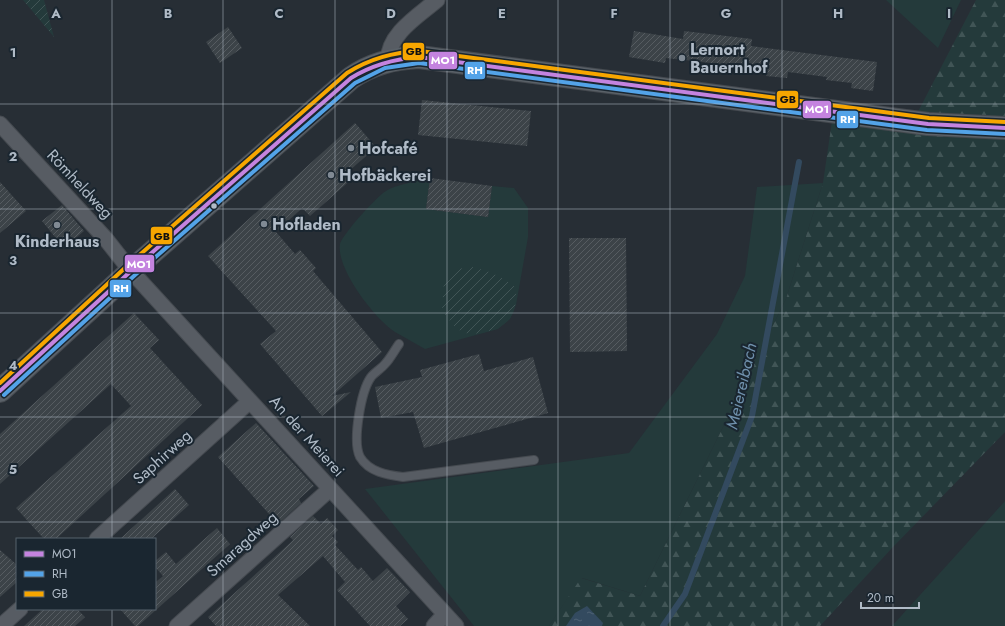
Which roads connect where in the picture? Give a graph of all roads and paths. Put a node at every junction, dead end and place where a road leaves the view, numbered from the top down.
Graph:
1 (437, 0) edge
2 (388, 61) junction
3 (0, 124) edge
4 (1005, 128) edge
5 (131, 271) junction
6 (398, 344) dead end
7 (0, 391) edge
8 (250, 401) junction
9 (534, 460) dead end
10 (330, 489) junction
11 (98, 538) edge
12 (19, 610) edge
13 (445, 614) junction
14 (1, 626) edge
15 (177, 626) edge
16 (434, 626) edge
17 (456, 626) edge

1 - 2 street
2 - 4 street
2 - 5 street
3 - 5 street, Römheldweg
5 - 7 street
5 - 8 street, An der Meierei
6 - 9 lane
8 - 10 street, An der Meierei
8 - 11 street, Saphirweg
10 - 13 street, An der Meierei
10 - 15 street, Smaragdweg
12 - 14 street
13 - 16 street
13 - 17 street, An der Meierei

